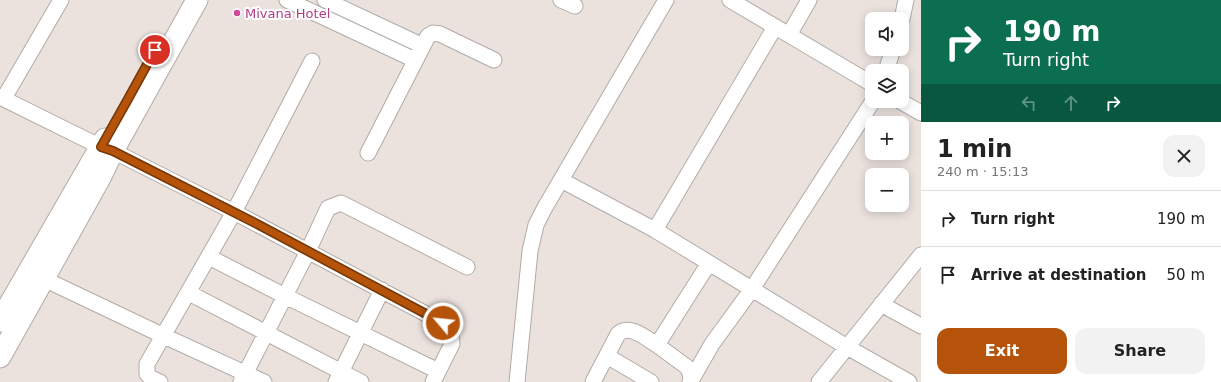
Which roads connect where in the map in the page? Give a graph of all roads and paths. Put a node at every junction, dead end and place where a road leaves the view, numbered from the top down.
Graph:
1 (61, 0) edge
2 (181, 0) edge
3 (198, 0) edge
4 (287, 0) edge
5 (326, 0) edge
6 (561, 0) edge
7 (666, 0) edge
8 (730, 0) edge
9 (809, 0) edge
10 (906, 0) edge
11 (575, 6) dead end
12 (903, 12) edge
13 (775, 27) junction
14 (789, 35) junction
15 (423, 46) junction
16 (415, 60) junction
17 (494, 60) dead end
18 (312, 61) dead end
19 (865, 80) edge
20 (2, 98) edge
21 (909, 106) edge
22 (868, 108) edge
23 (921, 113) edge
24 (107, 149) junction
25 (368, 152) dead end
26 (561, 180) junction
27 (234, 212) junction
28 (655, 230) junction
29 (308, 251) junction
30 (921, 255) edge
31 (209, 257) junction
32 (709, 263) junction
33 (467, 267) dead end
34 (44, 279) junction
35 (752, 289) junction
36 (382, 290) junction
37 (188, 293) junction
38 (285, 296) junction
39 (882, 304) junction
40 (0, 321) edge
41 (921, 326) edge
42 (266, 332) junction
43 (361, 333) junction
44 (164, 336) junction
45 (657, 345) junction
46 (847, 347) junction
47 (607, 356) junction
48 (0, 357) edge
49 (338, 377) edge
50 (436, 377) edge
51 (243, 378) edge
52 (691, 380) edge
53 (160, 382) edge
54 (264, 382) edge
55 (361, 382) edge
56 (517, 382) edge
57 (593, 382) edge
58 (650, 382) edge
59 (819, 382) edge
60 (909, 382) edge

1 - 20 street
2 - 24 main road
3 - 24 main road
4 - 16 street
5 - 15 street
6 - 11 street
7 - 26 street
8 - 13 street
9 - 14 street
10 - 12 street
13 - 14 street
13 - 28 street
14 - 19 street
15 - 16 street
15 - 17 street
16 - 25 street
18 - 27 street
20 - 24 street
21 - 23 street
22 - 35 street
24 - 27 street
24 - 34 main road
24 - 40 main road
26 - 28 street
26 - 56 street
27 - 29 street
27 - 31 street
28 - 32 street
29 - 33 street
29 - 36 street
29 - 38 street
30 - 39 street
31 - 37 street
31 - 38 street
32 - 35 street
32 - 45 street
34 - 44 street
34 - 48 main road
35 - 46 street
35 - 52 street
36 - 43 street
36 - 50 street
37 - 42 street
37 - 44 street
38 - 42 street
38 - 43 street
39 - 41 street
39 - 46 street
42 - 49 street
42 - 51 street
43 - 49 street
43 - 50 street
44 - 51 street
44 - 53 street
45 - 47 street
45 - 52 street
46 - 59 street
46 - 60 street
47 - 57 street
47 - 58 street
49 - 55 street
51 - 54 street

